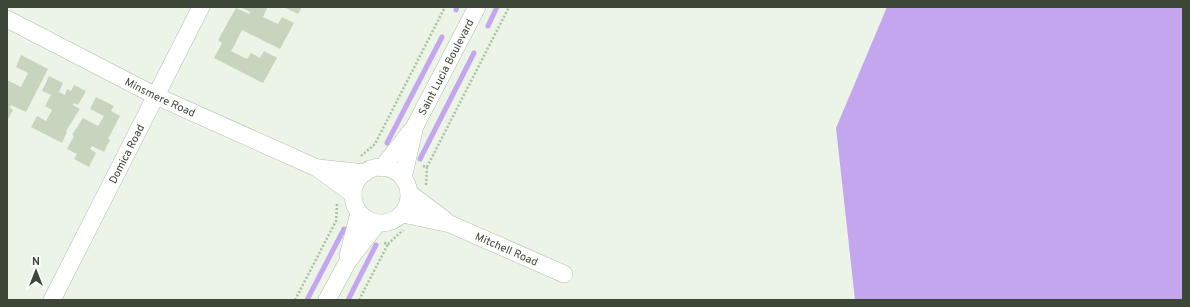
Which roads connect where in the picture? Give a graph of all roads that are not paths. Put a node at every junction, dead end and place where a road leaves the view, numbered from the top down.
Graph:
1 (201, 7) edge
2 (477, 7) edge
3 (8, 22) edge
4 (156, 96) junction
5 (401, 156) junction
6 (382, 168) junction
7 (365, 173) junction
8 (342, 177) junction
9 (406, 186) junction
10 (353, 194) junction
11 (415, 212) junction
12 (367, 229) junction
13 (564, 274) dead end
14 (52, 300) edge
15 (327, 300) edge

1 - 4 street, Domica Road
2 - 5 street, Saint Lucia Boulevard
3 - 4 street, Minsmere Road
4 - 8 street, Minsmere Road
4 - 14 street, Domica Road
5 - 6 street, Saint Lucia Boulevard
5 - 9 street, Saint Lucia Boulevard
6 - 7 street
6 - 9 street
7 - 8 street, Minsmere Road
7 - 10 street
8 - 10 street, Minsmere Road
9 - 11 street, Saint Lucia Boulevard
10 - 12 street
11 - 12 street
11 - 13 street, Mitchell Road
12 - 15 street

